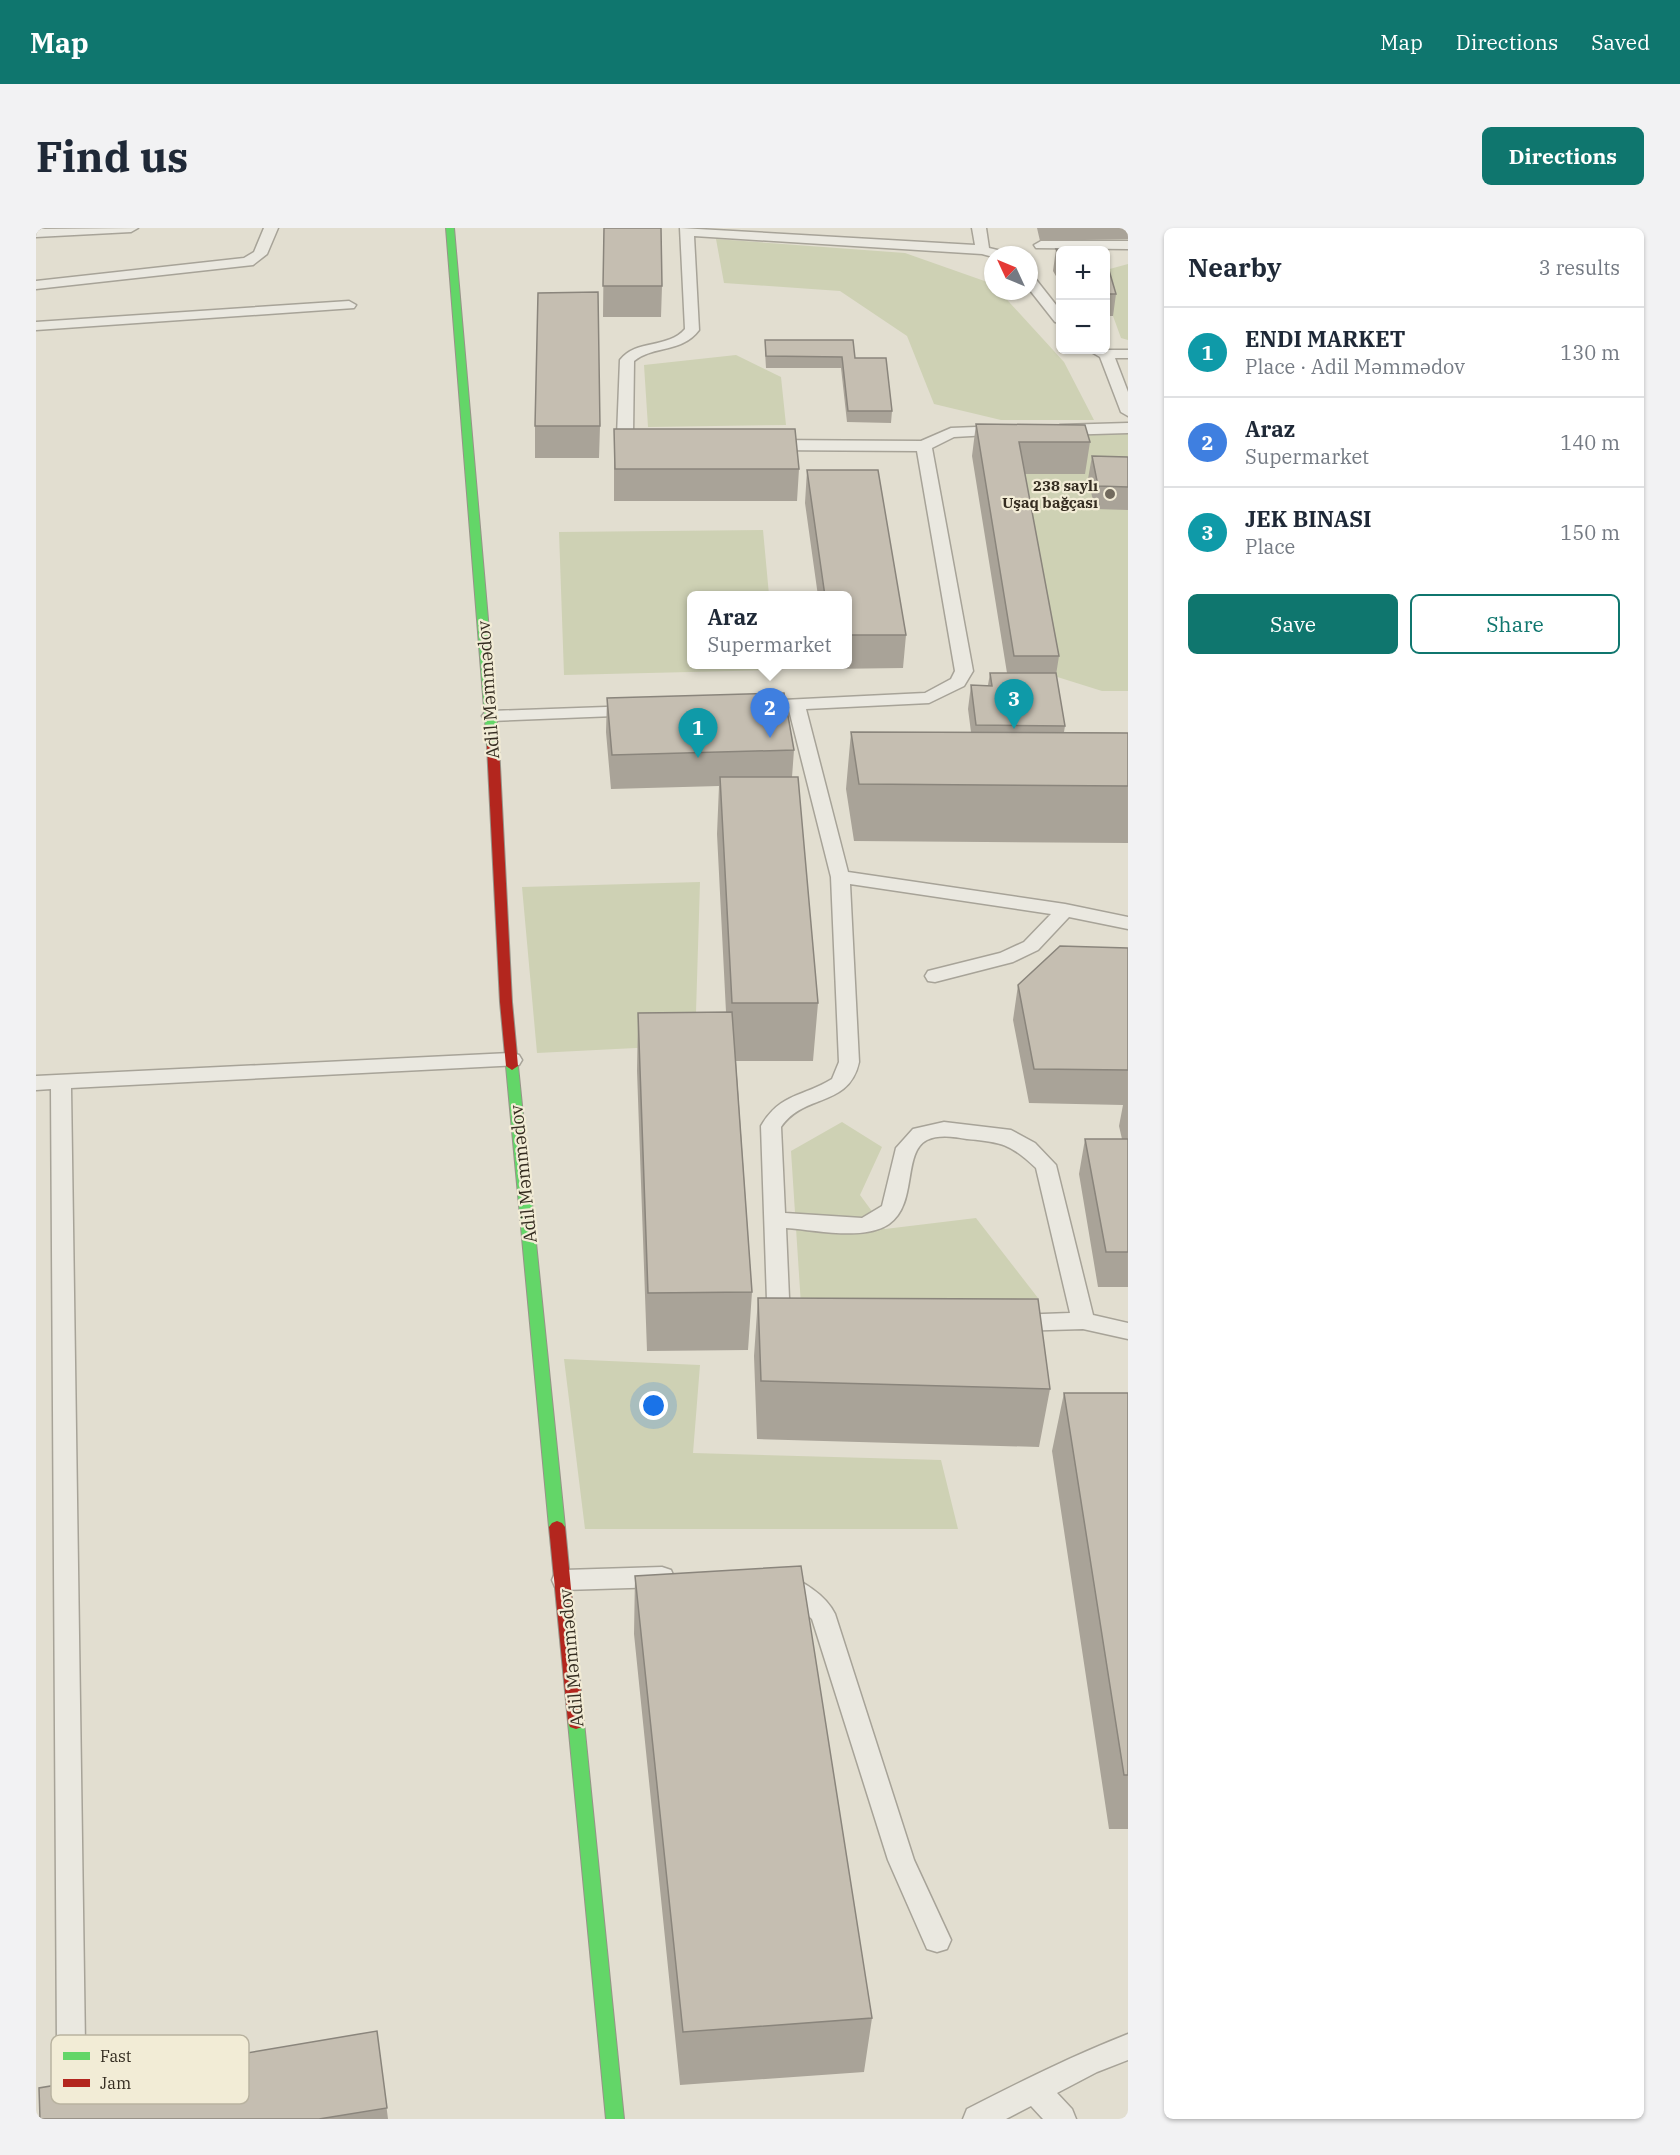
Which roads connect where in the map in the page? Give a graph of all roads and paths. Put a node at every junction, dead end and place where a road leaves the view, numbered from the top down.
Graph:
1 (131, 228) edge
2 (271, 228) edge
3 (450, 228) edge
4 (979, 228) edge
5 (687, 229) edge
6 (36, 233) edge
7 (1041, 245) dead end
8 (1128, 245) edge
9 (983, 250) joint
10 (36, 285) edge
11 (1038, 291) edge
12 (350, 305) dead end
13 (1056, 314) edge
14 (36, 326) edge
15 (1110, 353) edge
16 (1101, 354) edge
17 (1128, 354) edge
18 (1128, 412) edge
19 (1128, 428) edge
20 (1043, 430) edge
21 (1020, 431) edge
22 (657, 445) edge
23 (750, 445) edge
24 (924, 446) junction
25 (796, 705) junction
26 (761, 706) edge
27 (656, 710) edge
28 (491, 716) junction
29 (840, 877) junction
30 (1065, 910) junction
31 (1128, 923) edge
32 (935, 976) dead end
33 (512, 1060) junction
34 (61, 1082) junction
35 (36, 1083) edge
36 (775, 1220) junction
37 (1083, 1321) junction
38 (990, 1323) edge
39 (816, 1327) edge
40 (1128, 1331) edge
41 (756, 1575) edge
42 (684, 1577) edge
43 (564, 1580) junction
44 (937, 1940) dead end
45 (71, 2035) edge
46 (1128, 2047) edge
47 (1034, 2089) junction
48 (615, 2119) edge
49 (976, 2119) edge
50 (1062, 2119) edge

1 - 6 lane
2 - 10 lane
3 - 28 street, Adil Məmmədov
4 - 9 lane
5 - 9 lane
5 - 22 lane
7 - 8 lane
11 - 13 lane
12 - 14 lane
15 - 17 lane
16 - 18 lane
19 - 20 lane
21 - 24 lane
23 - 24 lane
24 - 25 lane
25 - 26 lane
25 - 29 lane
27 - 28 lane
28 - 33 street, Adil Məmmədov
29 - 30 lane
29 - 36 lane
30 - 31 lane
30 - 32 lane
33 - 34 lane
33 - 43 street, Adil Məmmədov
34 - 35 lane
34 - 45 lane
36 - 37 lane
36 - 39 lane
37 - 38 lane
37 - 40 lane
41 - 44 lane
42 - 43 lane
43 - 48 street, Adil Məmmədov
46 - 47 lane
47 - 49 lane
47 - 50 lane

